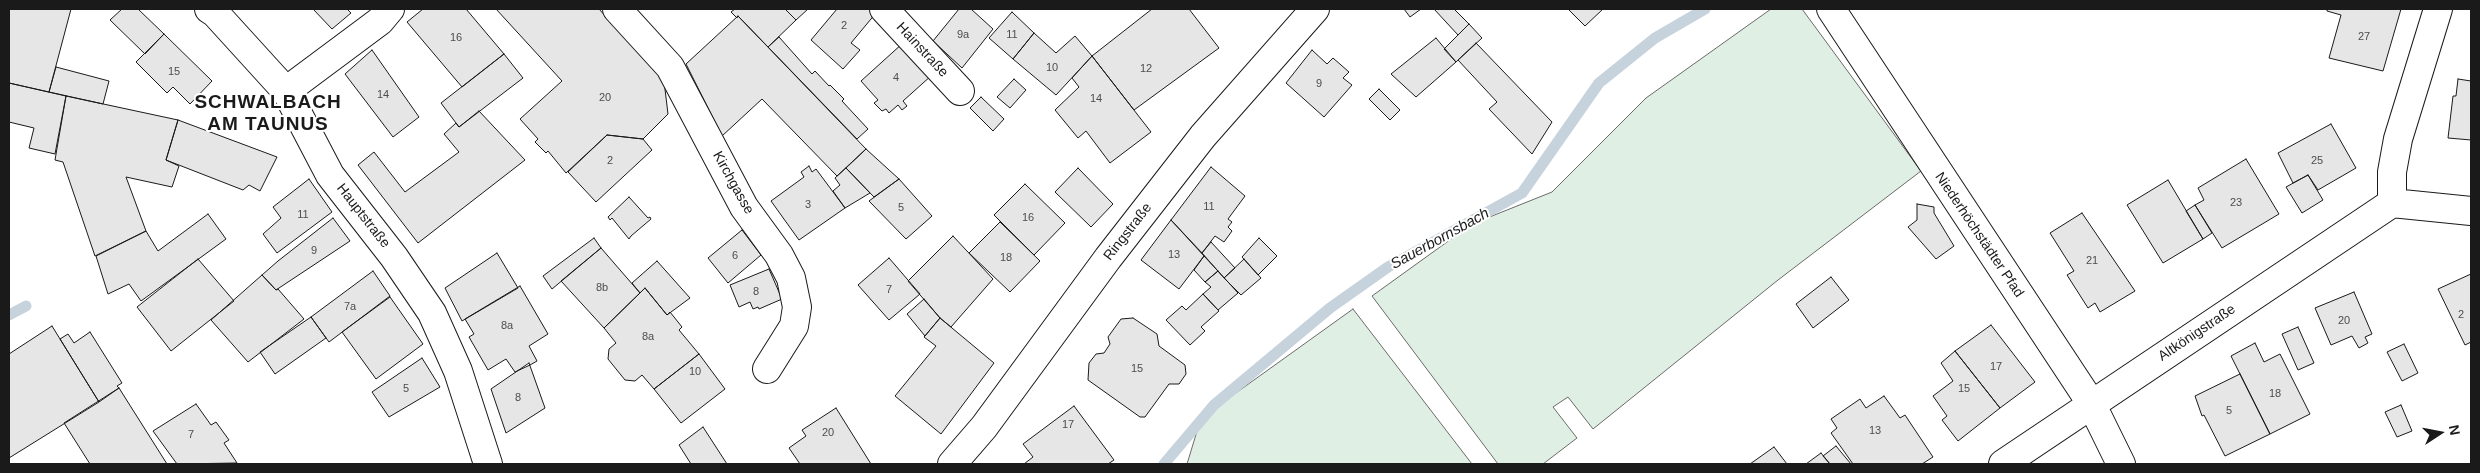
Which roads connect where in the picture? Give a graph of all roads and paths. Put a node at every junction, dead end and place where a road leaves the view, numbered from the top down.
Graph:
1 (208, 9) edge
2 (390, 9) edge
3 (617, 9) edge
4 (884, 9) edge
5 (1316, 9) edge
6 (1830, 9) edge
7 (2438, 9) edge
8 (286, 91) junction
9 (960, 91) dead end
10 (2392, 204) junction
11 (2471, 211) edge
12 (767, 369) dead end
13 (2091, 403) junction
14 (488, 464) edge
15 (952, 464) edge
16 (2003, 464) edge
17 (2122, 464) edge

1 - 8 street, Hauptstraße
2 - 8 street
3 - 12 street, Kirchgasse
4 - 9 street, Hainstraße
5 - 15 street, Ringstraße
6 - 13 street, Niederhöchstädter Pfad
7 - 10 street
8 - 14 street, Hauptstraße
10 - 11 street
10 - 13 street, Altkönigstraße
13 - 16 street, Altkönigstraße
13 - 17 street, Niederhöchstädter Pfad

